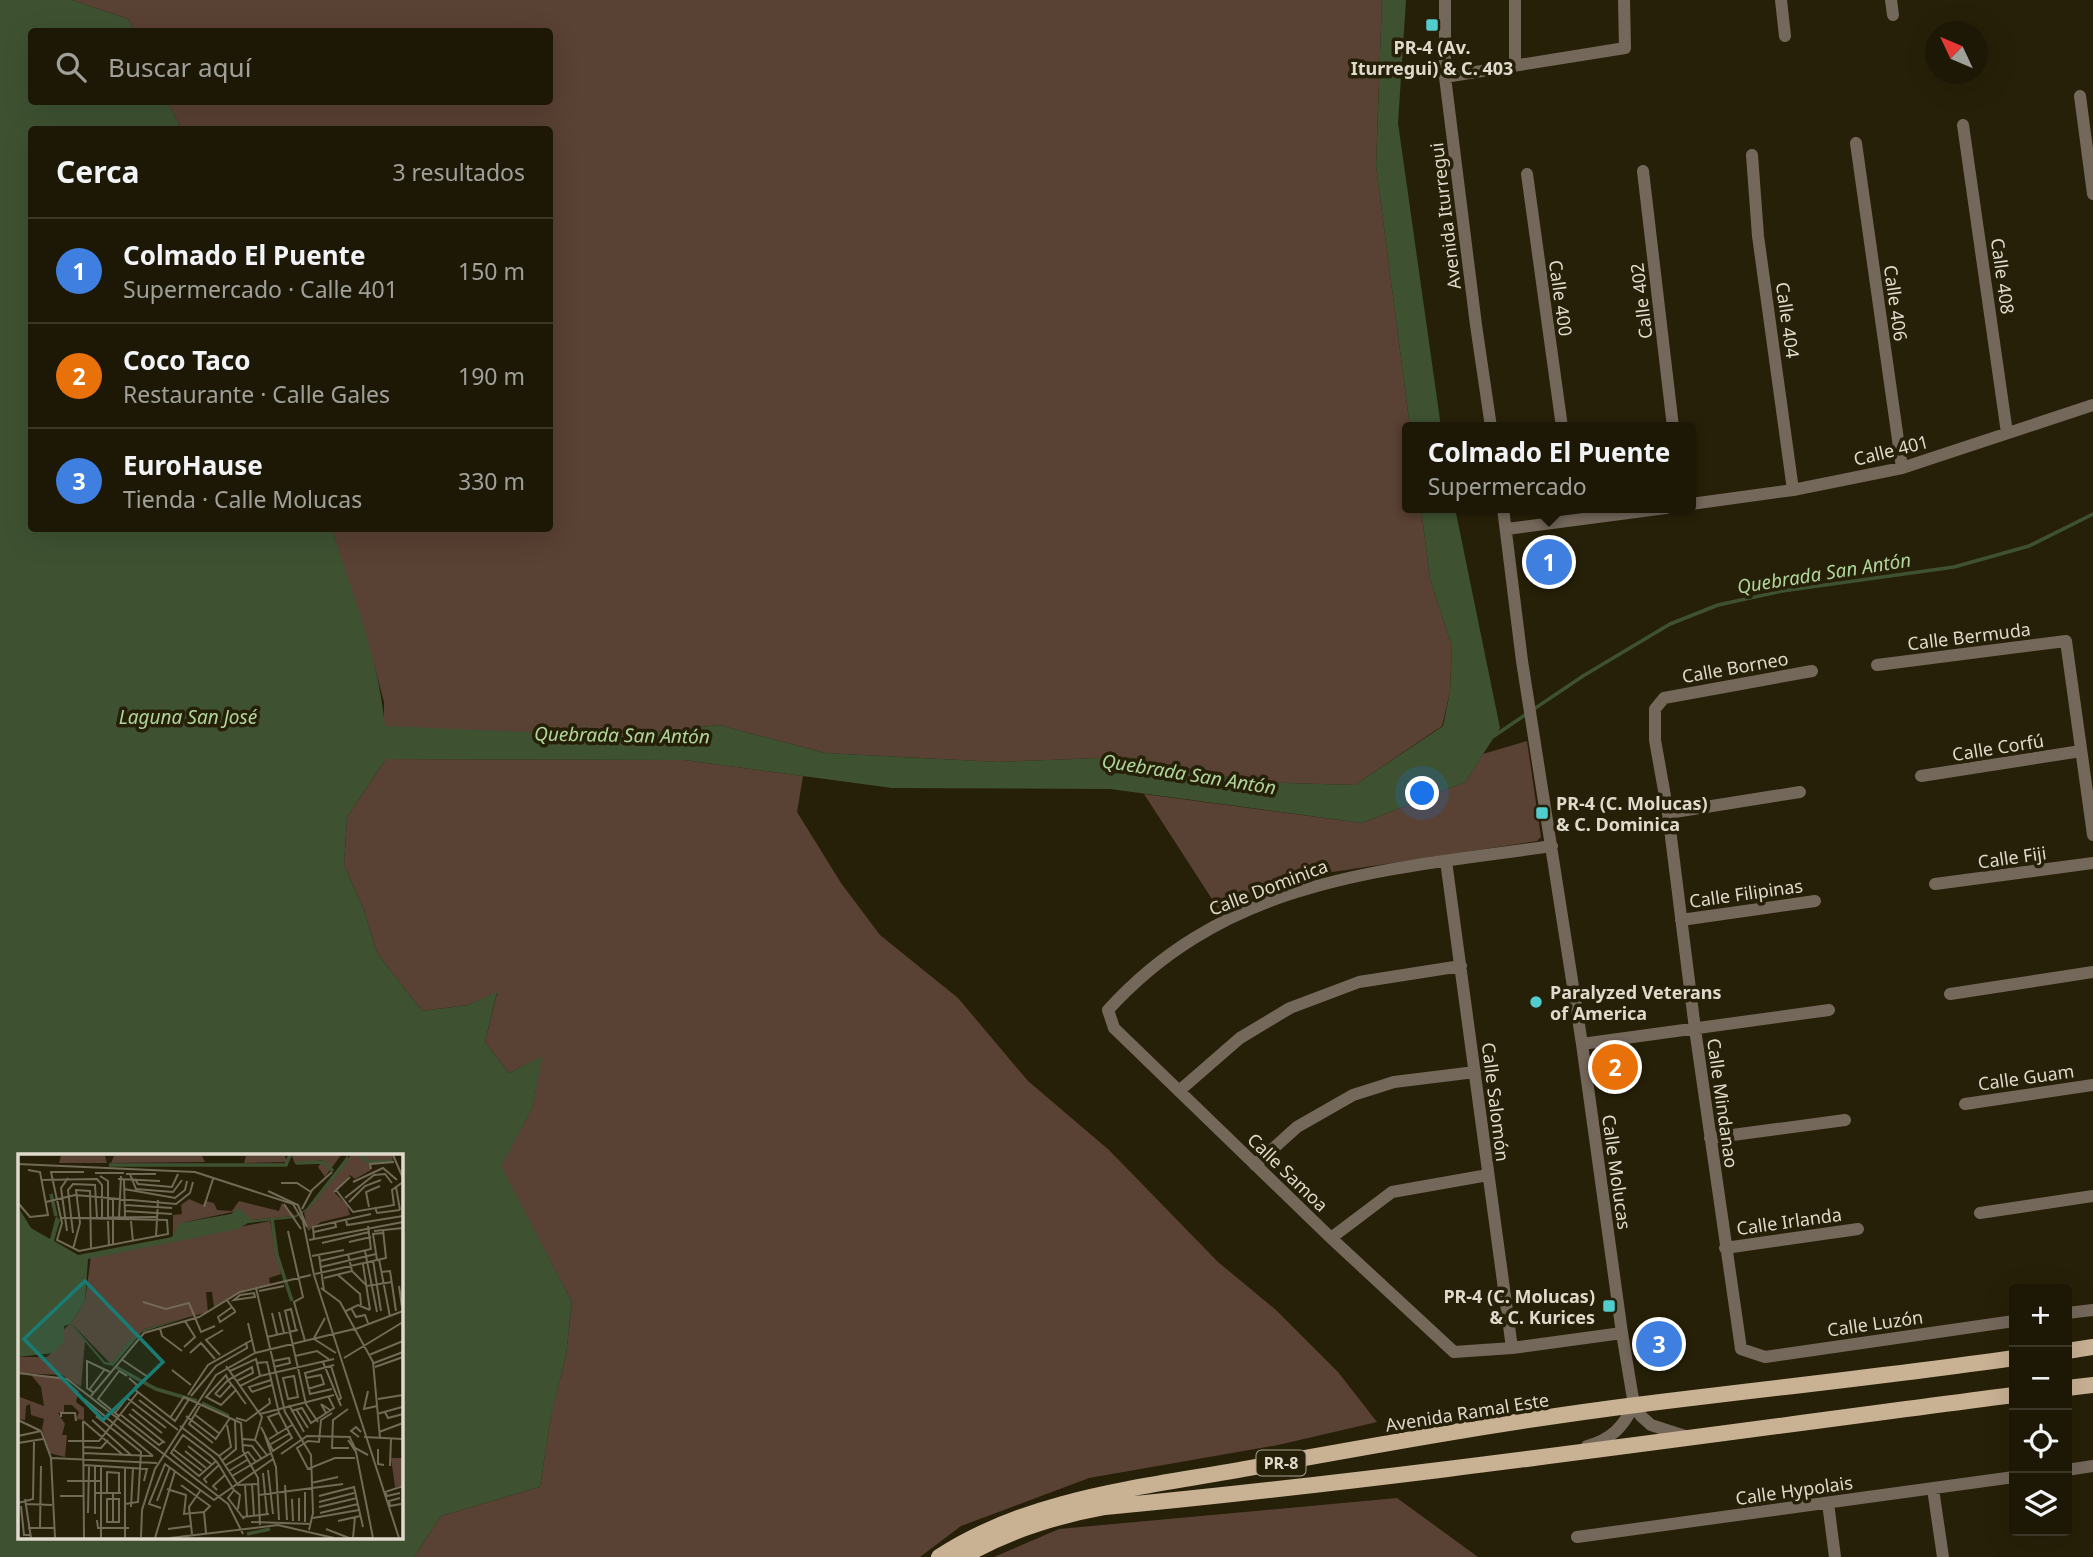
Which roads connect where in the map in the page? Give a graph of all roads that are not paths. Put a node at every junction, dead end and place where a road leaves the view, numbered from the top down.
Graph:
1 (1445, 0) edge
2 (1515, 0) edge
3 (1624, 0) edge
4 (1780, 0) edge
5 (1891, 0) edge
6 (1893, 15) dead end
7 (1785, 36) dead end
8 (1515, 65) junction
9 (1445, 77) junction
10 (2080, 96) dead end
11 (1963, 125) dead end
12 (1856, 143) dead end
13 (1752, 155) dead end
14 (1643, 171) dead end
15 (1527, 174) dead end
16 (2093, 194) edge
17 (2093, 405) edge
18 (1490, 422) edge
19 (1561, 422) edge
20 (1672, 422) edge
21 (2007, 433) junction
22 (1902, 468) junction
23 (1793, 490) junction
24 (1696, 503) edge
25 (1504, 513) edge
26 (1574, 513) edge
27 (1634, 513) edge
28 (1575, 522) junction
29 (1507, 529) junction
30 (1877, 665) dead end
31 (1812, 671) dead end
32 (1664, 698) joint
33 (2093, 736) edge
34 (2079, 737) junction
35 (2081, 751) junction
36 (1921, 776) dead end
37 (1800, 792) dead end
38 (1668, 813) junction
39 (2093, 835) edge
40 (1552, 846) junction
41 (1447, 861) junction
42 (2093, 863) edge
43 (1935, 884) dead end
44 (1815, 901) dead end
45 (1681, 920) junction
46 (1461, 965) junction
47 (2093, 972) edge
48 (1950, 994) dead end
49 (1108, 1010) joint
50 (1829, 1010) dead end
51 (1695, 1028) junction
52 (1582, 1044) junction
53 (1475, 1072) junction
54 (2093, 1085) edge
55 (1179, 1091) junction
56 (1965, 1104) dead end
57 (1844, 1120) dead end
58 (1710, 1138) junction
59 (1255, 1165) junction
60 (1488, 1175) junction
61 (2093, 1196) edge
62 (1980, 1213) dead end
63 (1858, 1229) dead end
64 (1332, 1238) junction
65 (1725, 1248) junction
66 (2093, 1310) edge
67 (2072, 1312) edge
68 (2009, 1322) edge
69 (1622, 1333) junction
70 (2093, 1347) edge
71 (1512, 1348) junction
72 (1741, 1349) joint
73 (2072, 1350) edge
74 (2009, 1359) edge
75 (2093, 1385) edge
76 (2072, 1387) edge
77 (2009, 1396) edge
78 (1634, 1405) junction
79 (1697, 1438) junction
80 (1558, 1454) junction
81 (2093, 1466) edge
82 (2072, 1469) edge
83 (2009, 1478) edge
84 (1933, 1489) junction
85 (1828, 1503) junction
86 (1577, 1537) dead end
87 (939, 1557) edge
88 (963, 1557) edge
89 (1835, 1557) edge
90 (1943, 1557) edge

1 - 9 street, Avenida Iturregui
2 - 8 street
3 - 8 street
4 - 7 street
5 - 6 street
8 - 9 street
9 - 18 street, Avenida Iturregui
10 - 16 street
11 - 21 street, Calle 408
12 - 22 street, Calle 406
13 - 23 street, Calle 404
14 - 20 street, Calle 402
15 - 19 street, Calle 400
17 - 21 street, Calle 401
21 - 22 street, Calle 401
22 - 23 street, Calle 401
23 - 24 street, Calle 401
25 - 29 street
26 - 28 street
27 - 28 street
28 - 29 street
29 - 40 street, Calle Molucas
30 - 34 street, Calle Bermuda
31 - 32 street, Calle Borneo
32 - 38 street, Calle Mindanao
33 - 34 street
34 - 35 street
35 - 36 street, Calle Corfú
35 - 39 street
37 - 38 street
38 - 45 street, Calle Mindanao
40 - 41 street, Calle Dominica
40 - 52 street, Calle Molucas
41 - 46 street, Calle Salomón
41 - 49 street, Calle Dominica
42 - 43 street, Calle Fiji
44 - 45 street, Calle Filipinas
45 - 51 street, Calle Mindanao
46 - 53 street, Calle Salomón
46 - 55 street
47 - 48 street
49 - 55 street, Calle Samoa
50 - 51 street
51 - 52 street
51 - 58 street, Calle Mindanao
52 - 69 street, Calle Molucas
53 - 59 street
53 - 60 street, Calle Salomón
54 - 56 street, Calle Guam
55 - 59 street, Calle Samoa
57 - 58 street
58 - 65 street, Calle Mindanao
59 - 64 street, Calle Samoa
60 - 64 street
60 - 71 street, Calle Salomón
61 - 62 street
63 - 65 street, Calle Irlanda
64 - 71 street, Calle Samoa
65 - 72 street, Calle Mindanao
66 - 67 street
68 - 72 street, Calle Luzón
69 - 71 street
69 - 78 street, Calle Molucas
70 - 73 main road
74 - 78 main road, Avenida Ramal Este / PR-8
75 - 76 main road
77 - 79 main road, PR-8
78 - 79 street
78 - 80 street
78 - 87 main road, Avenida Ramal Este / PR-8
79 - 80 main road, PR-8
80 - 88 main road, PR-8
81 - 82 street
83 - 84 street, Calle Hypolais
84 - 85 street, Calle Hypolais
84 - 90 street
85 - 86 street, Calle Hypolais
85 - 89 street

